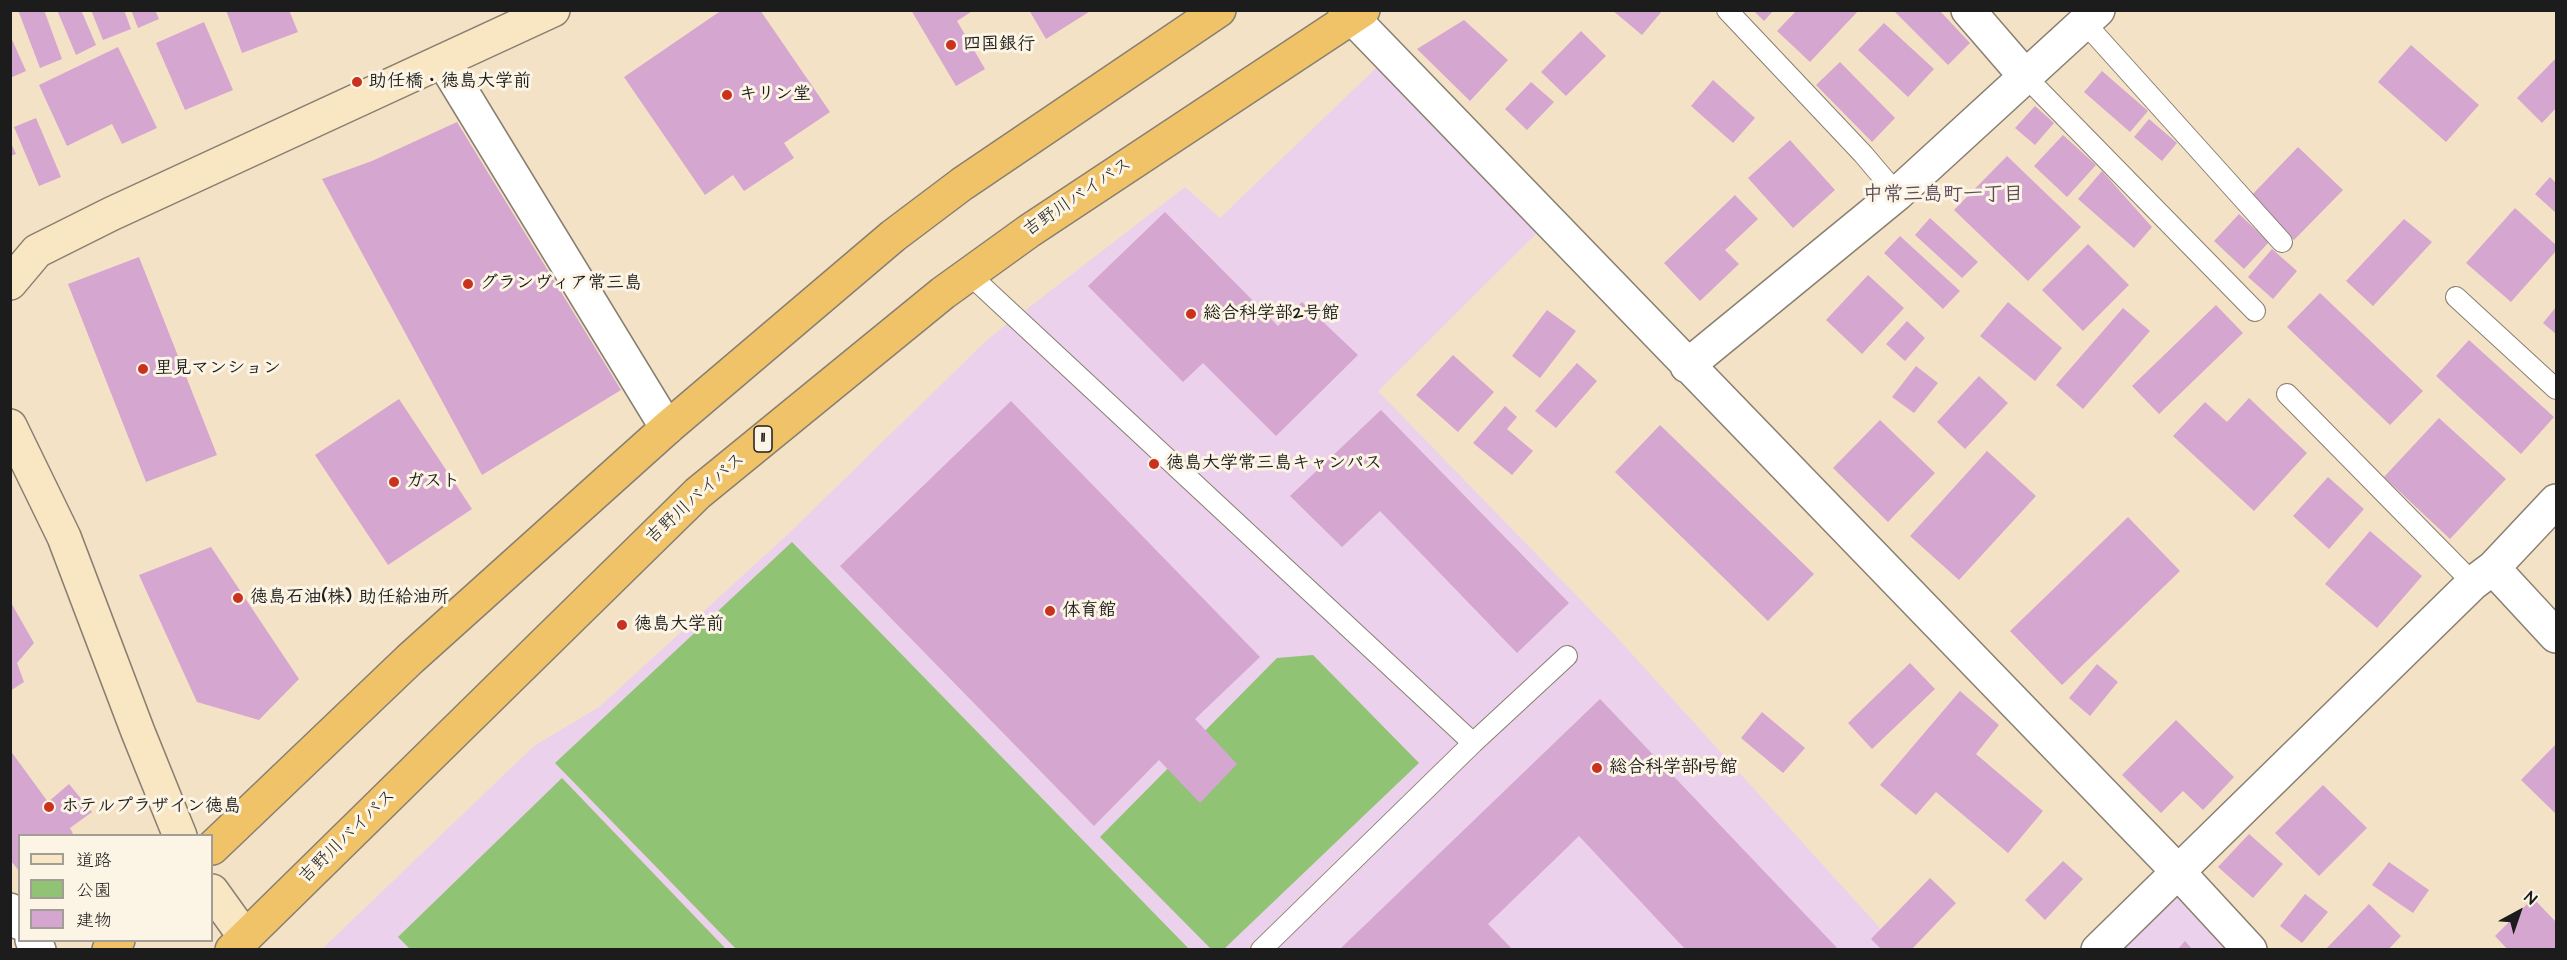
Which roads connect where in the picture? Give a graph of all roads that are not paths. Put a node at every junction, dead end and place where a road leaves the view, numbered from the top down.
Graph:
1 (1219, 10) edge
2 (1727, 10) edge
3 (1968, 10) edge
4 (546, 12) edge
5 (1353, 13) edge
6 (2091, 16) edge
7 (443, 61) junction
8 (2026, 77) junction
9 (1897, 194) junction
10 (2282, 242) dead end
11 (970, 275) junction
12 (10, 283) edge
13 (2456, 297) dead end
14 (2255, 311) dead end
15 (1687, 366) junction
16 (2556, 388) edge
17 (2287, 394) dead end
18 (10, 426) edge
19 (667, 428) junction
20 (2556, 501) edge
21 (2483, 575) junction
22 (2556, 636) edge
23 (1567, 656) dead end
24 (1473, 743) junction
25 (179, 834) edge
26 (213, 847) edge
27 (2178, 872) junction
28 (213, 893) edge
29 (238, 943) edge
30 (1261, 950) edge
31 (2098, 950) edge
32 (2250, 950) edge

1 - 19 highway
2 - 9 lane
3 - 8 street
4 - 7 street
5 - 11 highway, 吉野川バイパス / 11
5 - 15 street
6 - 8 street
6 - 10 lane
7 - 12 street
7 - 19 street
8 - 9 street
8 - 14 lane
9 - 15 street
11 - 24 lane
11 - 29 highway, 吉野川バイパス / 11
13 - 16 lane
15 - 27 street
17 - 21 lane
18 - 25 street
19 - 26 highway
20 - 21 street
21 - 22 street
21 - 27 street
23 - 24 lane
24 - 30 lane
27 - 31 street
27 - 32 street
28 - 29 street

